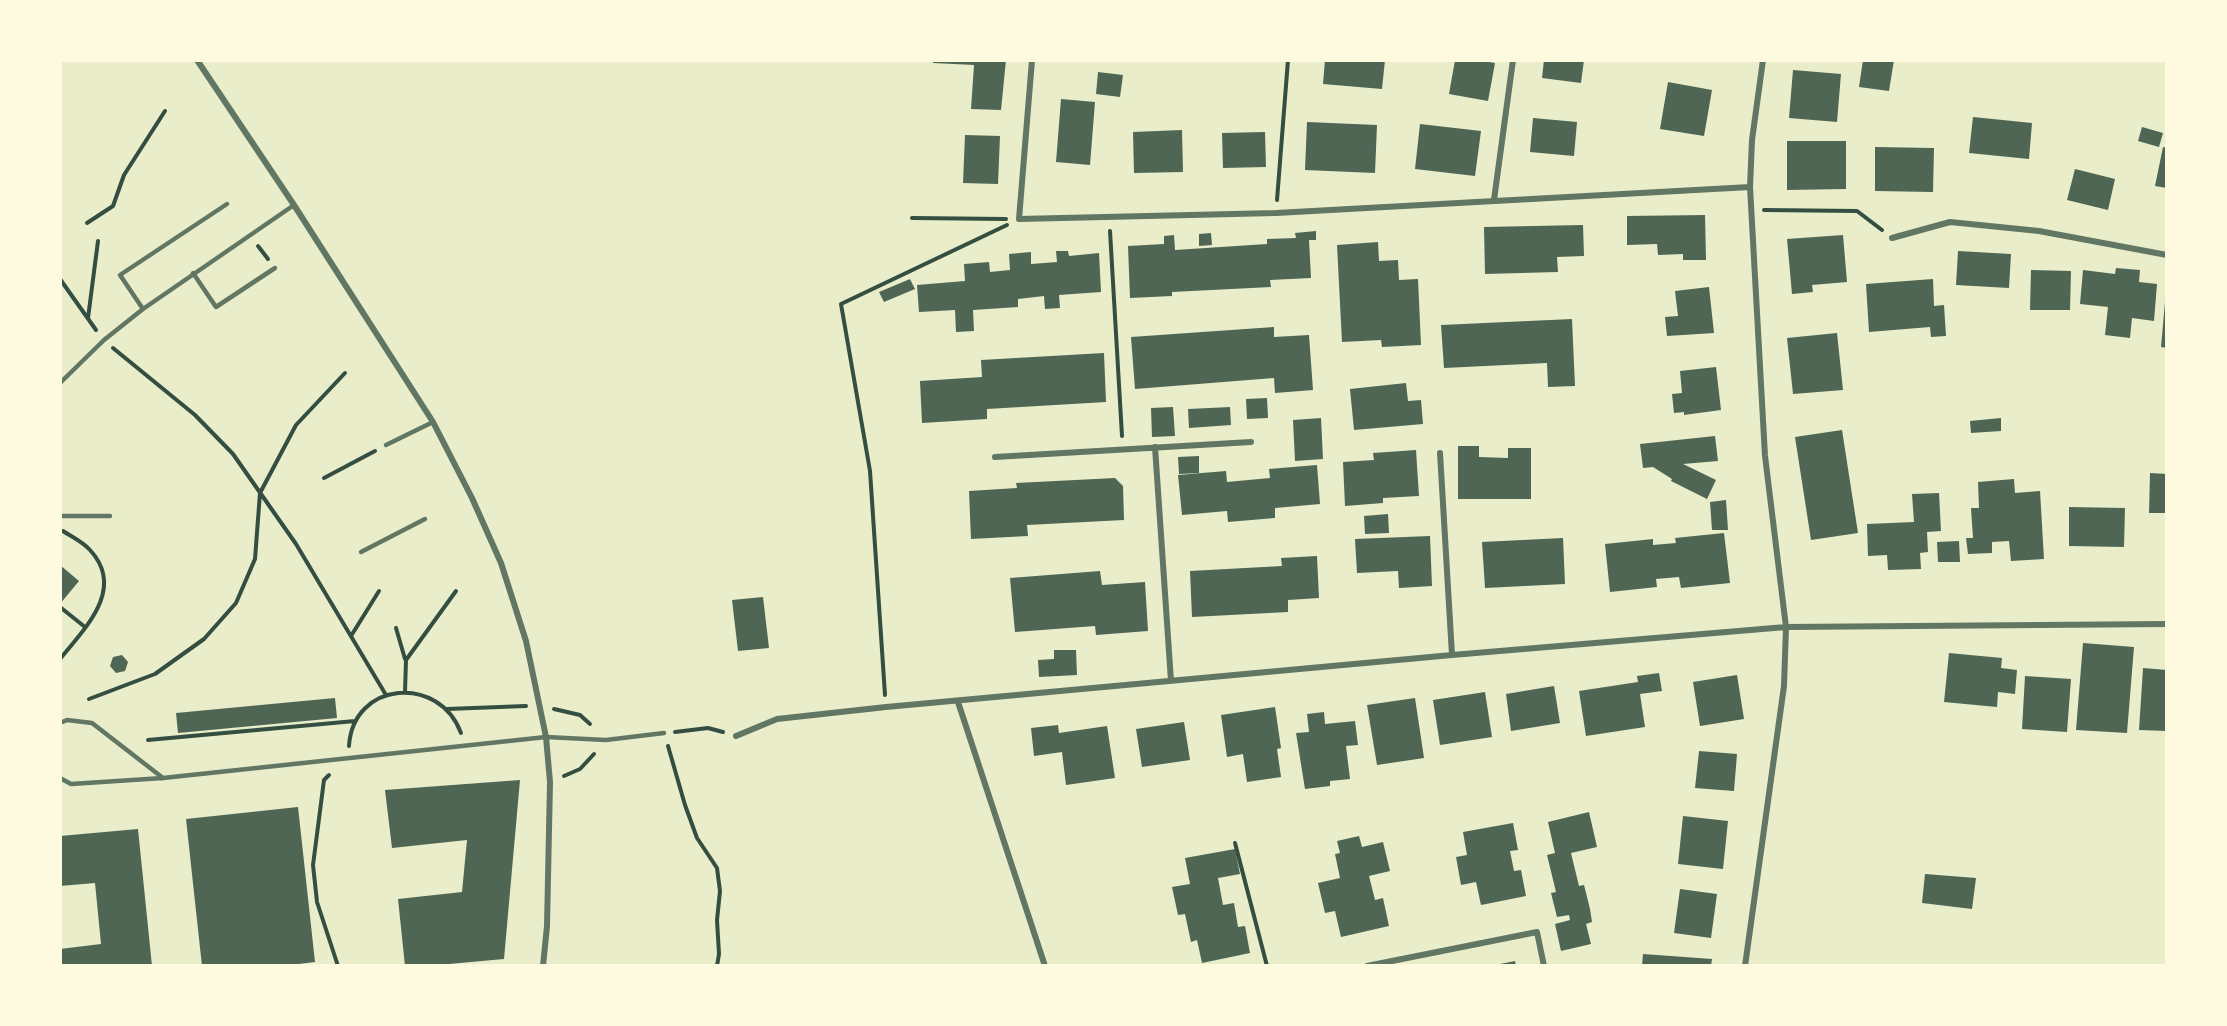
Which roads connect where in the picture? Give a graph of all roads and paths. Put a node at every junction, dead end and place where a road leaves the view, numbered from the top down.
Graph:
1 (197, 60) edge
2 (1032, 60) edge
3 (1288, 60) edge
4 (1513, 60) edge
5 (1763, 60) edge
6 (165, 111) dead end
7 (1750, 187) junction
8 (1494, 200) junction
9 (227, 204) dead end
10 (294, 205) junction
11 (1752, 210) junction
12 (1276, 213) junction
13 (912, 218) dead end
14 (1109, 218) junction
15 (1019, 219) junction
16 (87, 223) dead end
17 (1892, 238) joint
18 (99, 241) dead end
19 (2167, 255) edge
20 (275, 268) dead end
21 (193, 273) junction
22 (60, 279) edge
23 (143, 309) junction
24 (88, 319) junction
25 (104, 340) junction
26 (345, 373) dead end
27 (60, 383) edge
28 (433, 422) junction
29 (1251, 442) dead end
30 (386, 445) joint
31 (1155, 447) junction
32 (1122, 449) junction
33 (1440, 453) dead end
34 (995, 457) dead end
35 (324, 478) dead end
36 (260, 493) junction
37 (60, 516) edge
38 (110, 516) dead end
39 (424, 519) dead end
40 (60, 529) edge
41 (361, 552) dead end
42 (379, 591) dead end
43 (456, 591) dead end
44 (60, 608) edge
45 (2167, 624) edge
46 (86, 627) junction
47 (1786, 627) junction
48 (396, 628) dead end
49 (351, 637) junction
50 (1452, 655) junction
51 (60, 659) edge
52 (406, 660) junction
53 (1171, 681) junction
54 (405, 692) junction
55 (386, 695) junction
56 (89, 699) dead end
57 (958, 702) junction
58 (540, 706) junction
59 (886, 707) junction
60 (447, 709) junction
61 (455, 719) dead end
62 (355, 721) junction
63 (60, 723) edge
64 (663, 733) junction
65 (736, 736) joint
66 (546, 737) junction
67 (148, 740) dead end
68 (606, 740) junction
69 (348, 757) junction
70 (60, 778) edge
71 (163, 778) junction
72 (550, 782) junction
73 (1235, 843) dead end
74 (338, 966) edge
75 (543, 966) edge
76 (717, 966) edge
77 (1045, 966) edge
78 (1267, 966) edge
79 (1367, 966) edge
80 (1544, 966) edge
81 (1744, 966) edge

1 - 10 street
2 - 15 street
3 - 12 path
4 - 8 street
5 - 7 street
6 - 16 path
7 - 8 street
7 - 11 street
8 - 12 street
9 - 23 lane
10 - 21 lane
10 - 28 street
11 - 17 path
11 - 47 street
12 - 14 street
13 - 15 path
14 - 15 street
14 - 32 path
15 - 59 path
17 - 19 street
18 - 24 path
20 - 21 lane
21 - 23 lane
22 - 24 path
23 - 25 lane
24 - 25 path
25 - 27 lane
25 - 36 path
26 - 36 path
28 - 30 lane
28 - 58 street
29 - 31 street
30 - 35 path
31 - 32 street
31 - 53 street
32 - 34 street
33 - 50 street
36 - 49 path
36 - 56 path
37 - 38 lane
39 - 41 lane
40 - 46 path
42 - 49 path
43 - 52 path
44 - 46 path
45 - 47 street
46 - 51 path
47 - 50 street
47 - 81 street
48 - 52 path
49 - 55 path
50 - 53 street
52 - 54 path
53 - 57 street
54 - 55 path
54 - 60 path
55 - 62 path
57 - 59 street
57 - 77 street
58 - 60 path
58 - 66 street
58 - 68 path
59 - 65 street
60 - 61 path
62 - 67 path
62 - 69 path
63 - 71 lane
64 - 65 path
64 - 68 lane
64 - 76 path
66 - 68 lane
66 - 69 lane
66 - 72 street
68 - 72 path
69 - 71 lane
69 - 74 path
70 - 71 lane
72 - 75 street
73 - 78 path
79 - 80 street

